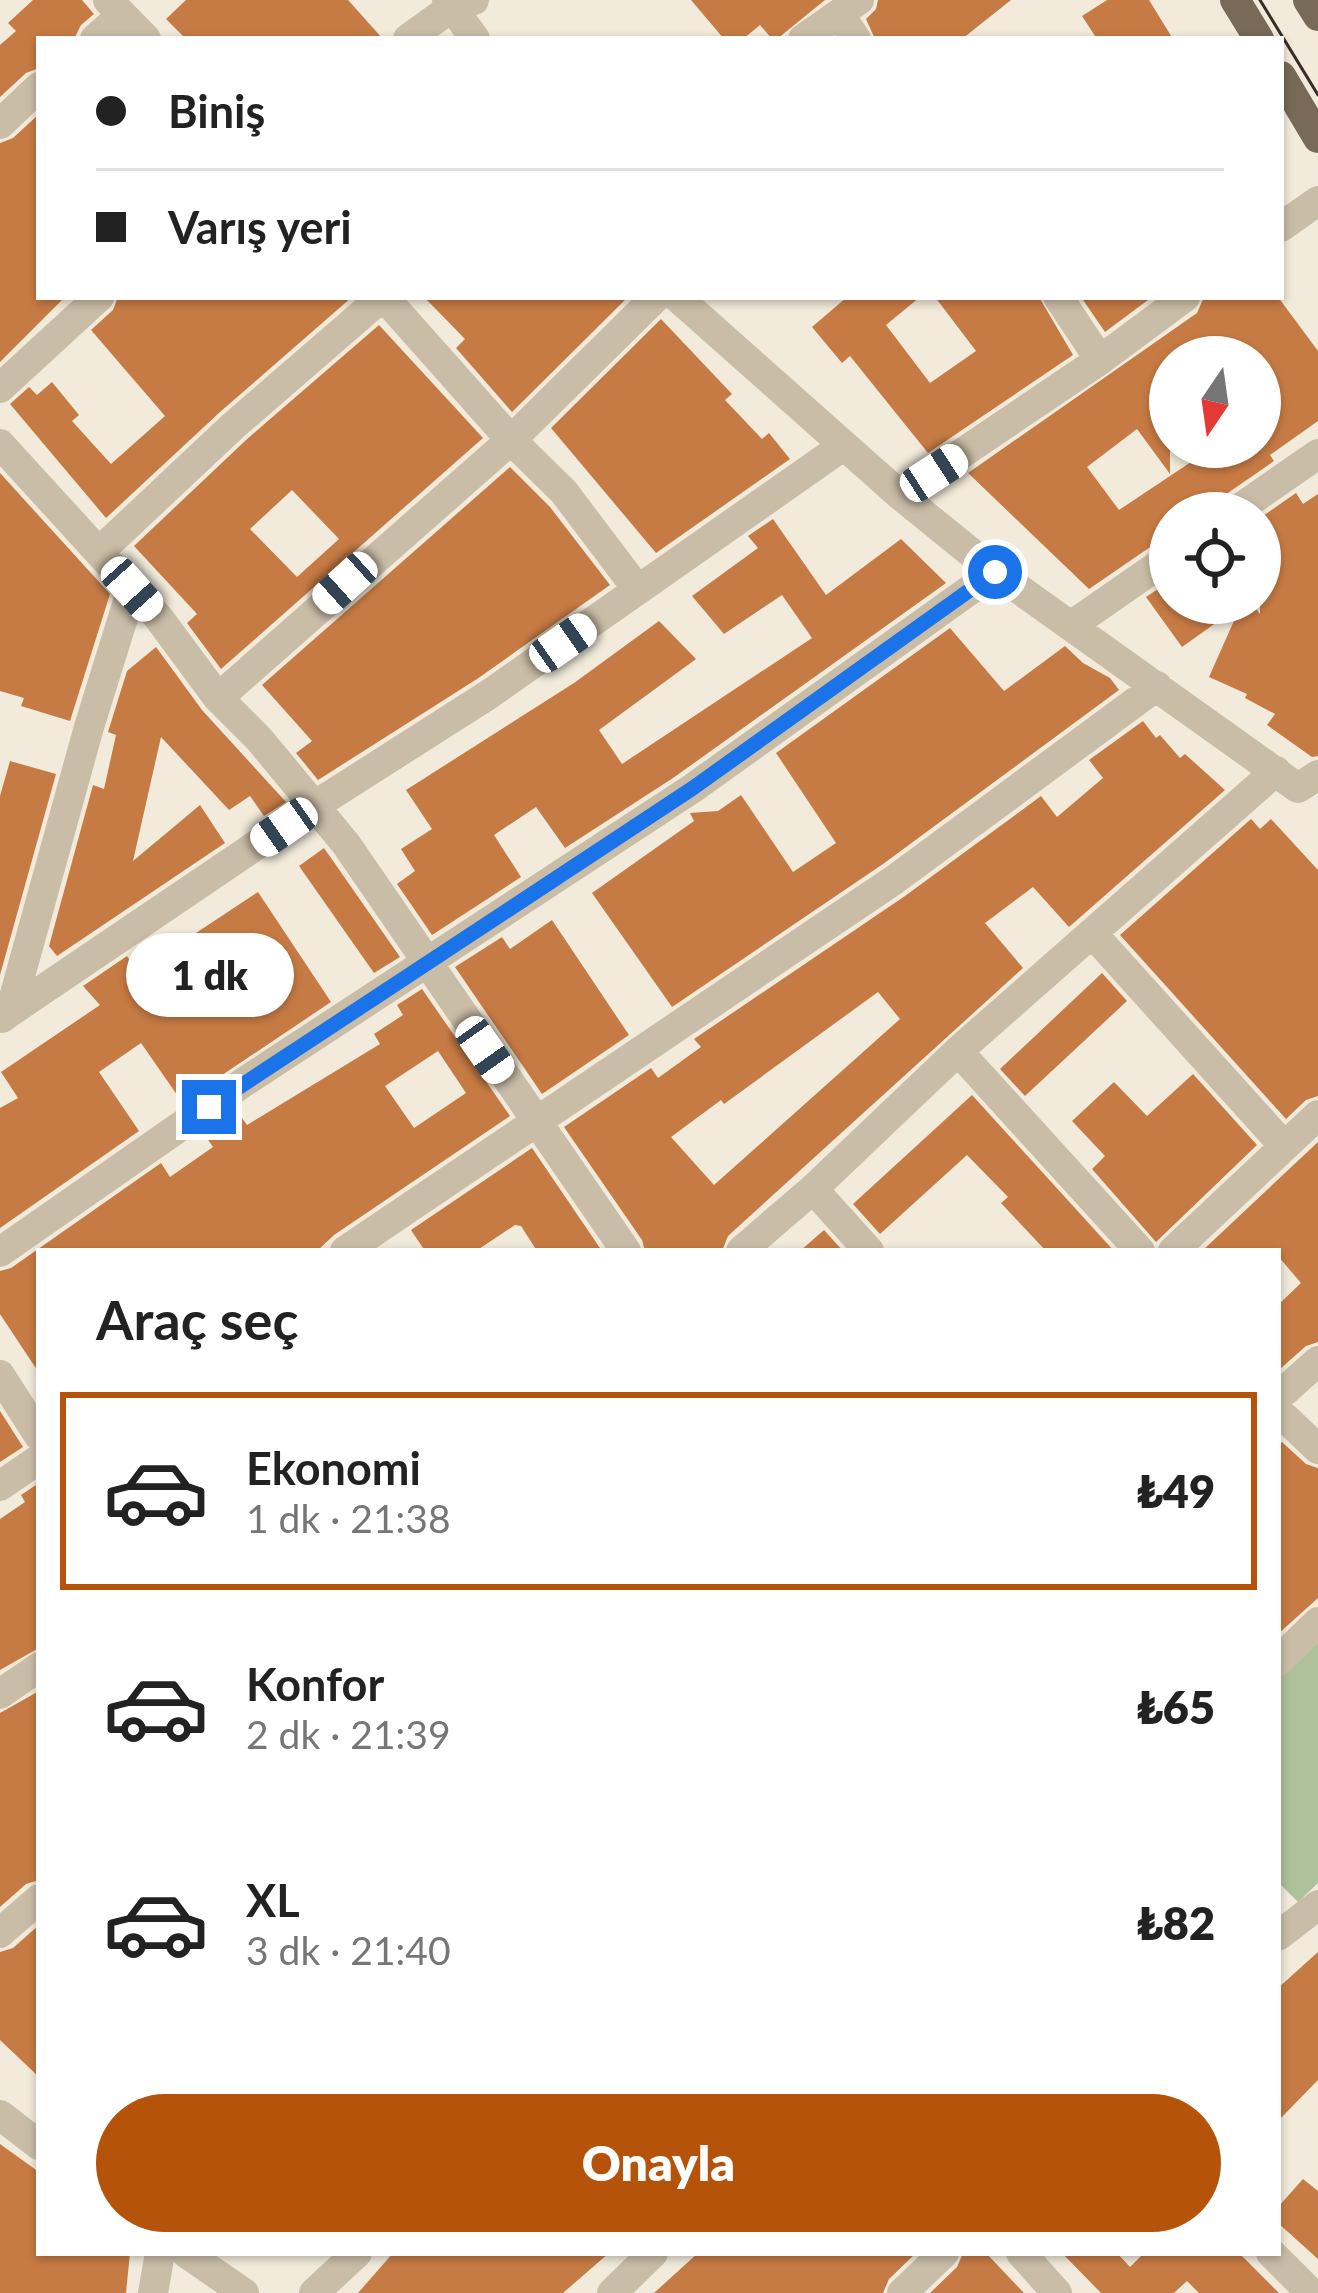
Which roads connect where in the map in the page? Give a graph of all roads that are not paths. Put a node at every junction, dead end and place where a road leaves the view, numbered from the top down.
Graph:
1 (1235, 0) edge
2 (1308, 0) edge
3 (453, 2) edge
4 (115, 8) edge
5 (1318, 16) edge
6 (851, 18) edge
7 (96, 36) edge
8 (143, 36) edge
9 (412, 36) edge
10 (473, 36) edge
11 (810, 36) edge
12 (1257, 36) edge
13 (1284, 81) edge
14 (36, 90) edge
15 (0, 124) edge
16 (1318, 138) edge
17 (1318, 201) edge
18 (1284, 225) edge
19 (96, 300) edge
20 (379, 300) edge
21 (386, 300) edge
22 (653, 300) edge
23 (680, 300) edge
24 (1060, 300) edge
25 (1181, 300) edge
26 (1100, 360) junction
27 (0, 388) edge
28 (512, 440) junction
29 (0, 444) edge
30 (843, 446) junction
31 (1318, 454) edge
32 (1263, 492) edge
33 (900, 495) junction
34 (99, 552) junction
35 (995, 572) junction
36 (1149, 572) edge
37 (132, 589) junction
38 (638, 590) junction
39 (1072, 625) junction
40 (1157, 686) junction
41 (218, 698) junction
42 (1302, 786) edge
43 (314, 806) junction
44 (1092, 933) junction
45 (426, 963) junction
46 (5, 1016) edge
47 (958, 1051) junction
48 (1318, 1115) edge
49 (537, 1125) junction
50 (1284, 1146) junction
51 (813, 1189) junction
52 (390, 1238) edge
53 (355, 1248) edge
54 (624, 1248) edge
55 (744, 1248) edge
56 (866, 1248) edge
57 (1137, 1248) edge
58 (1176, 1248) edge
59 (0, 1252) edge
60 (1318, 1360) edge
61 (0, 1375) edge
62 (1281, 1394) edge
63 (1281, 1414) edge
64 (36, 1431) edge
65 (1318, 1449) edge
66 (36, 1461) edge
67 (0, 1486) edge
68 (1318, 1622) edge
69 (1281, 1658) edge
70 (36, 1668) edge
71 (0, 1694) edge
72 (36, 1902) edge
73 (1318, 1905) edge
74 (0, 1933) edge
75 (1281, 1934) edge
76 (0, 2115) edge
77 (36, 2143) edge
78 (159, 2256) edge
79 (190, 2256) edge
80 (353, 2256) edge
81 (650, 2256) edge
82 (941, 2256) edge
83 (1024, 2256) edge
84 (1274, 2256) edge
85 (153, 2293) edge
86 (244, 2293) edge
87 (314, 2293) edge
88 (612, 2293) edge
89 (902, 2293) edge
90 (1057, 2293) edge
91 (1312, 2293) edge

1 - 12 main road
2 - 5 main road
3 - 9 street
3 - 10 street
4 - 7 street
4 - 8 street
6 - 11 street
13 - 16 main road
14 - 15 street
17 - 18 street
19 - 27 street
20 - 34 street
21 - 28 street
22 - 28 street
23 - 30 street
24 - 26 street
25 - 26 street
26 - 33 street
28 - 38 street
28 - 41 street
29 - 34 street
30 - 33 street
30 - 38 street
31 - 32 street
33 - 35 street
34 - 37 street
35 - 39 street
35 - 45 street
36 - 39 street
37 - 41 street
37 - 46 street
38 - 43 street
39 - 40 street
40 - 42 street
40 - 49 street
41 - 43 street
42 - 44 street
43 - 45 street
43 - 46 street
44 - 47 street
44 - 50 street
45 - 49 street
45 - 59 street
47 - 51 street
47 - 57 street
48 - 50 street
49 - 52 street
49 - 54 street
50 - 58 street
51 - 55 street
51 - 56 street
52 - 53 street
60 - 62 street
61 - 64 street
63 - 65 street
66 - 67 street
68 - 69 street
70 - 71 street
72 - 74 street
73 - 75 street
76 - 77 street
78 - 85 street
79 - 86 street
80 - 87 street
81 - 88 street
82 - 89 street
83 - 90 street
84 - 91 street

